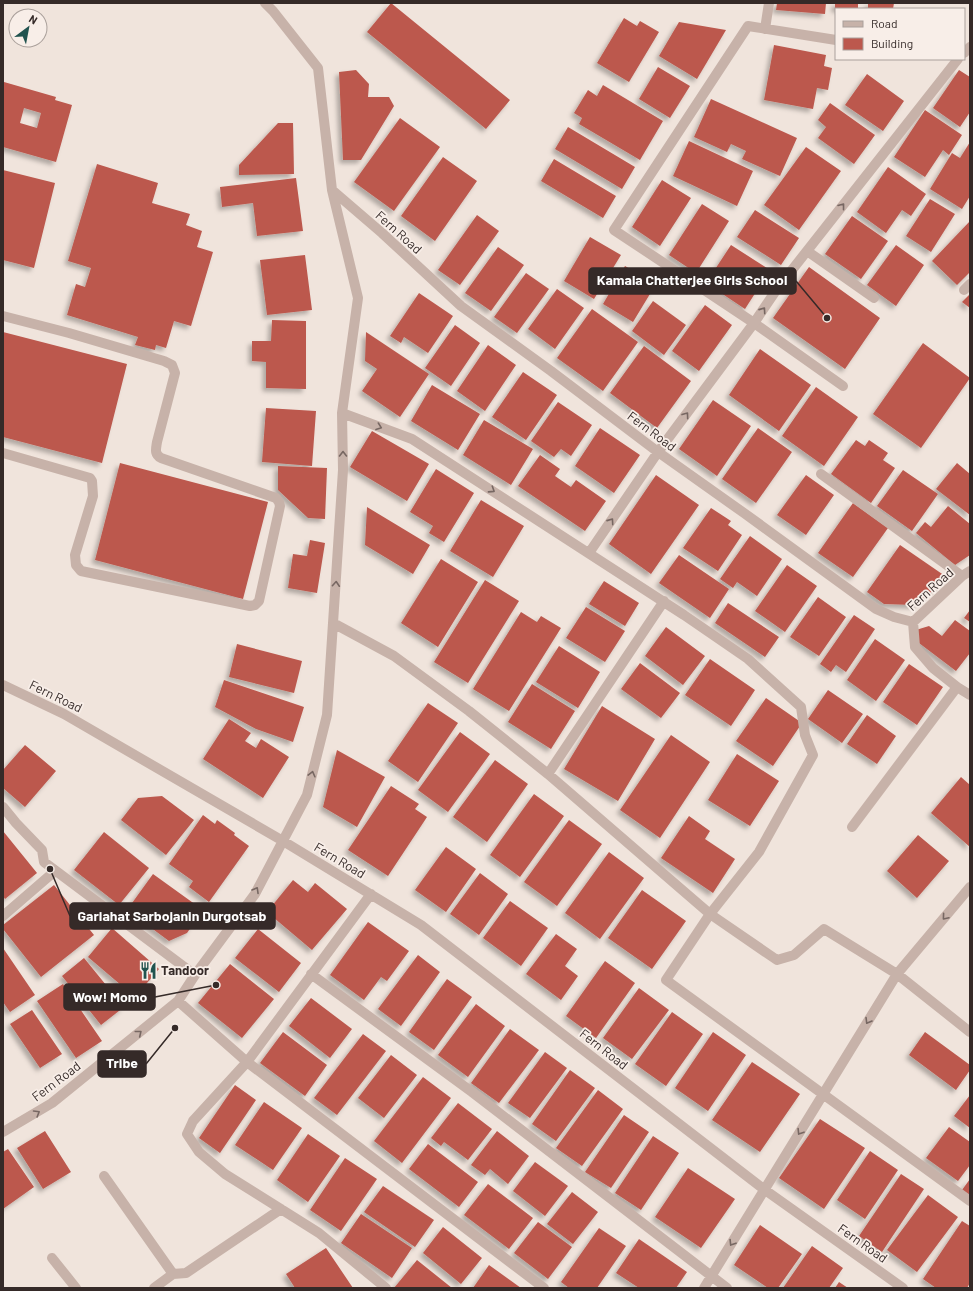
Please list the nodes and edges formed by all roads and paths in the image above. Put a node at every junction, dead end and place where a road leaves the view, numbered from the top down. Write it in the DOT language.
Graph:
graph roads {
  1 [pos="265,3"];
  2 [pos="769,3"];
  3 [pos="765,29"];
  4 [pos="835,40"];
  5 [pos="957,60"];
  6 [pos="332,190"];
  7 [pos="807,250"];
  8 [pos="874,298"];
  9 [pos="3,316"];
  10 [pos="754,323"];
  11 [pos="843,386"];
  12 [pos="342,413"];
  13 [pos="658,452"];
  14 [pos="3,453"];
  15 [pos="821,474"];
  16 [pos="589,553"];
  17 [pos="966,574"];
  18 [pos="664,601"];
  19 [pos="913,622"];
  20 [pos="333,623"];
  21 [pos="3,685"];
  22 [pos="957,687"];
  23 [pos="970,695"];
  24 [pos="548,774"];
  25 [pos="3,807"];
  26 [pos="852,827"];
  27 [pos="283,841"];
  28 [pos="55,871"];
  29 [pos="970,887"];
  30 [pos="371,894"];
  31 [pos="710,914"];
  32 [pos="3,916"];
  33 [pos="311,974"];
  34 [pos="897,974"];
  35 [pos="195,975"];
  36 [pos="178,1001"];
  37 [pos="970,1032"];
  38 [pos="247,1062"];
  39 [pos="823,1094"];
  40 [pos="3,1132"];
  41 [pos="104,1176"];
  42 [pos="765,1190"];
  43 [pos="970,1201"];
  44 [pos="280,1209"];
  45 [pos="52,1258"];
  46 [pos="173,1274"];
  47 [pos="711,1276"];
  48 [pos="76,1288"];
  49 [pos="154,1288"];
  50 [pos="386,1288"];
  51 [pos="544,1288"];
  52 [pos="704,1288"];
  53 [pos="727,1288"];
  54 [pos="903,1288"];
  1 -- 6 [label="street, Fern Road"];
  2 -- 3 [label="street"];
  3 -- 4 [label="street"];
  3 -- 10 [label="street"];
  7 -- 5 [label="street, one-way"];
  6 -- 12 [label="street, Fern Road"];
  6 -- 13 [label="street, Fern Road"];
  7 -- 8 [label="street"];
  10 -- 7 [label="street, one-way"];
  9 -- 14 [label="street"];
  10 -- 11 [label="street"];
  13 -- 10 [label="street, one-way"];
  12 -- 16 [label="street, one-way"];
  20 -- 12 [label="street, Fern Road, one-way"];
  16 -- 13 [label="street, one-way"];
  13 -- 19 [label="street, Fern Road"];
  15 -- 17 [label="street"];
  16 -- 18 [label="street"];
  17 -- 19 [label="street, Fern Road"];
  18 -- 24 [label="street"];
  18 -- 31 [label="street"];
  19 -- 22 [label="street"];
  20 -- 24 [label="street"];
  27 -- 20 [label="street, Fern Road, one-way"];
  21 -- 27 [label="street, Fern Road"];
  22 -- 23 [label="street"];
  22 -- 26 [label="street"];
  24 -- 31 [label="street"];
  25 -- 28 [label="street"];
  27 -- 30 [label="street, Fern Road"];
  35 -- 27 [label="street, Fern Road, one-way"];
  28 -- 32 [label="street"];
  28 -- 35 [label="street"];
  29 -- 34 [label="street, one-way"];
  30 -- 33 [label="street"];
  30 -- 42 [label="street, Fern Road"];
  31 -- 34 [label="street"];
  31 -- 39 [label="street"];
  33 -- 38 [label="street"];
  33 -- 47 [label="street"];
  34 -- 37 [label="street"];
  34 -- 39 [label="street, one-way"];
  35 -- 36 [label="street, Fern Road"];
  36 -- 38 [label="street"];
  40 -- 36 [label="street, Fern Road, one-way"];
  38 -- 44 [label="street"];
  38 -- 51 [label="street"];
  39 -- 42 [label="street, one-way"];
  39 -- 43 [label="street"];
  41 -- 46 [label="street"];
  42 -- 47 [label="street, one-way"];
  42 -- 54 [label="street, Fern Road"];
  44 -- 46 [label="street"];
  44 -- 50 [label="street"];
  45 -- 48 [label="street"];
  46 -- 49 [label="street"];
  47 -- 52 [label="street"];
  47 -- 53 [label="street"];
}
